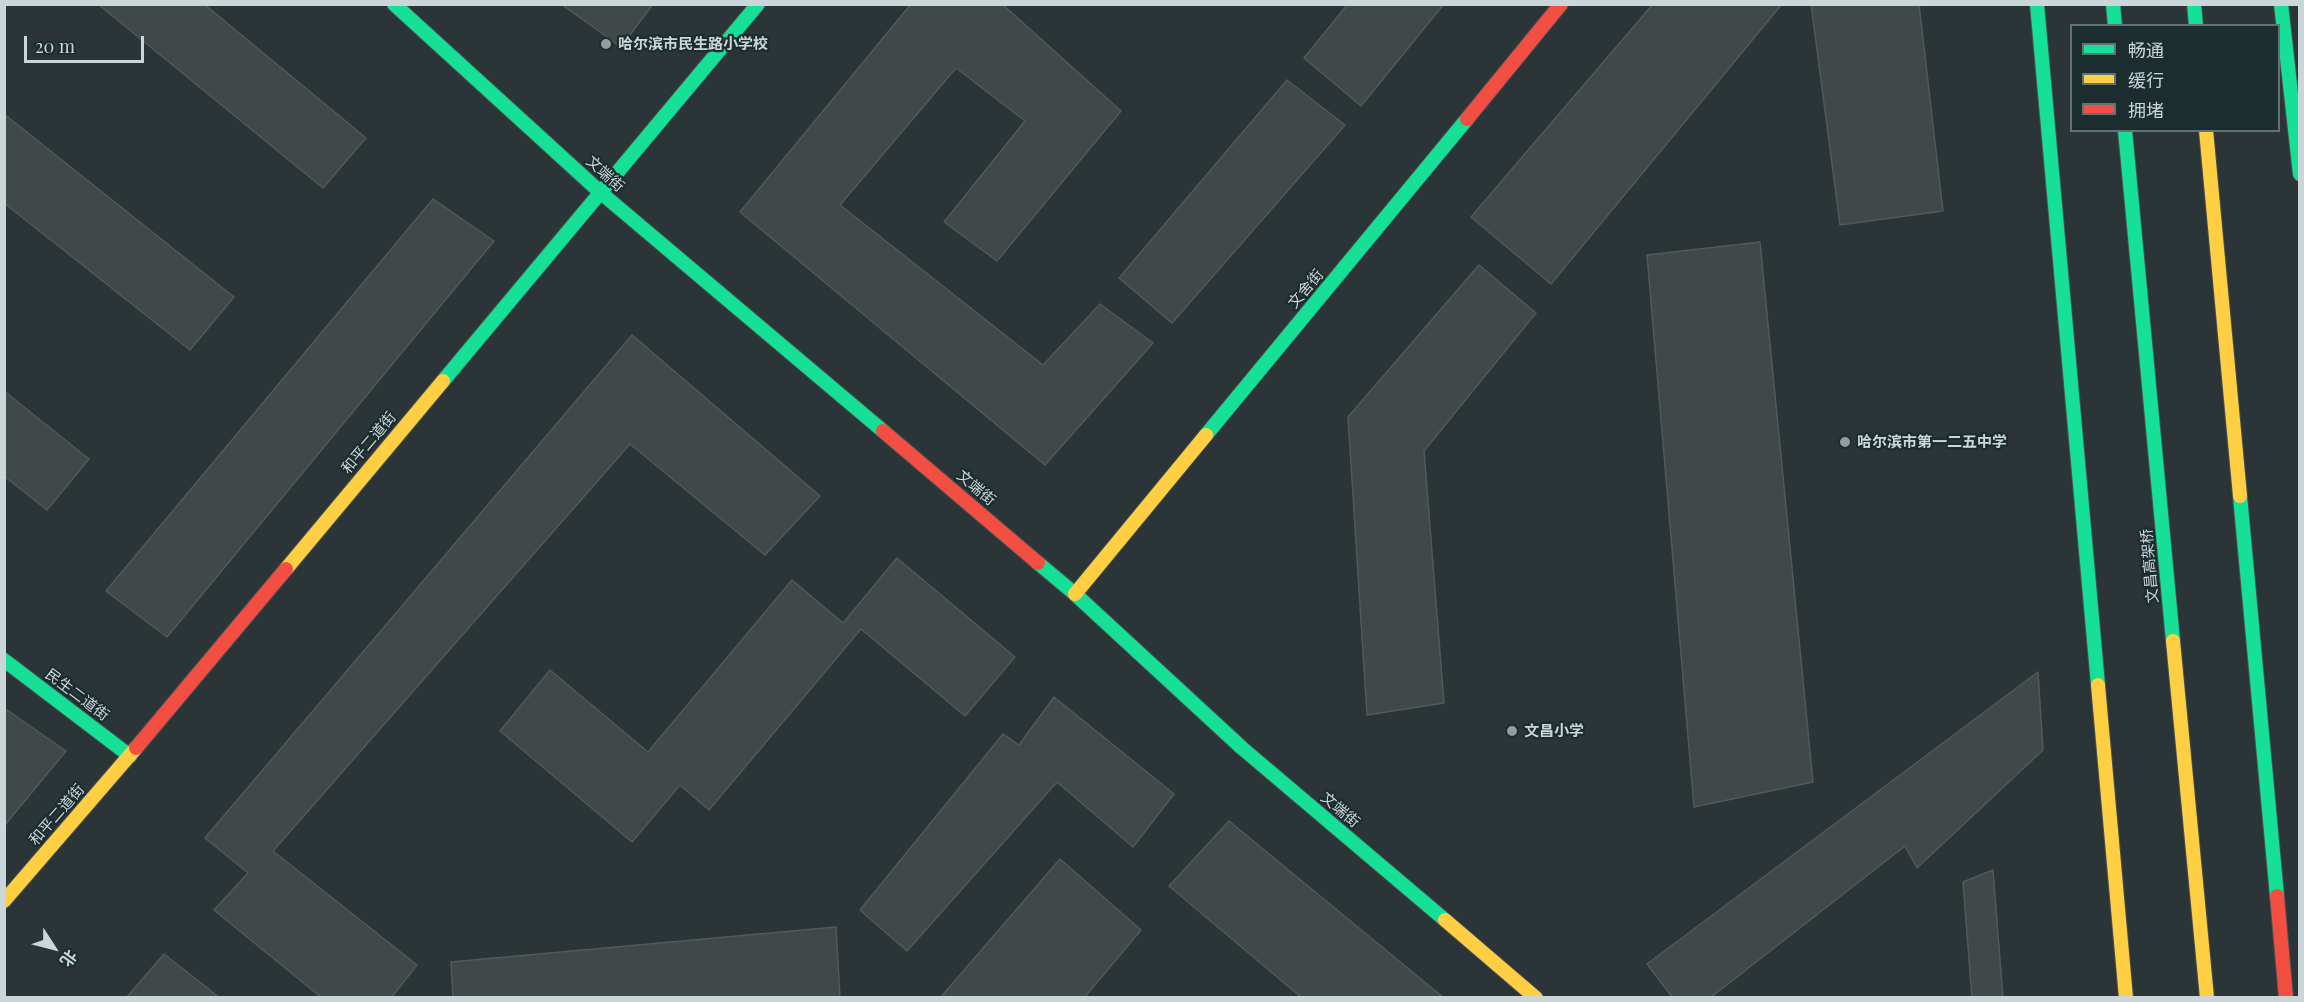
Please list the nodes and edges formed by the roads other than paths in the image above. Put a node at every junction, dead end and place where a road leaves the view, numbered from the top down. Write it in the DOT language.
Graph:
graph roads {
  1 [pos="394,4"];
  2 [pos="758,4"];
  3 [pos="1561,4"];
  4 [pos="2037,4"];
  5 [pos="2113,4"];
  6 [pos="2194,4"];
  7 [pos="2281,4"];
  8 [pos="2115,24"];
  9 [pos="2196,24"];
  10 [pos="2125,132"];
  11 [pos="2206,132"];
  12 [pos="2300,174"];
  13 [pos="600,192"];
  14 [pos="1075,594"];
  15 [pos="4,660"];
  16 [pos="130,756"];
  17 [pos="4,901"];
  18 [pos="1536,998"];
  19 [pos="2126,998"];
  20 [pos="2207,998"];
  21 [pos="2286,998"];
  1 -- 13 [label="main road, 文端街"];
  2 -- 13 [label="main road, 和平二道街"];
  3 -- 14 [label="main road, 文舍街"];
  4 -- 19 [label="main road"];
  5 -- 8 [label="main road"];
  6 -- 9 [label="main road"];
  7 -- 12 [label="main road"];
  10 -- 20 [label="main road, 文昌高架桥"];
  11 -- 21 [label="main road"];
  13 -- 14 [label="main road, 文端街"];
  13 -- 16 [label="main road, 和平二道街"];
  14 -- 18 [label="main road, 文端街"];
  15 -- 16 [label="main road, 民生二道街"];
  16 -- 17 [label="main road, 和平二道街"];
}
